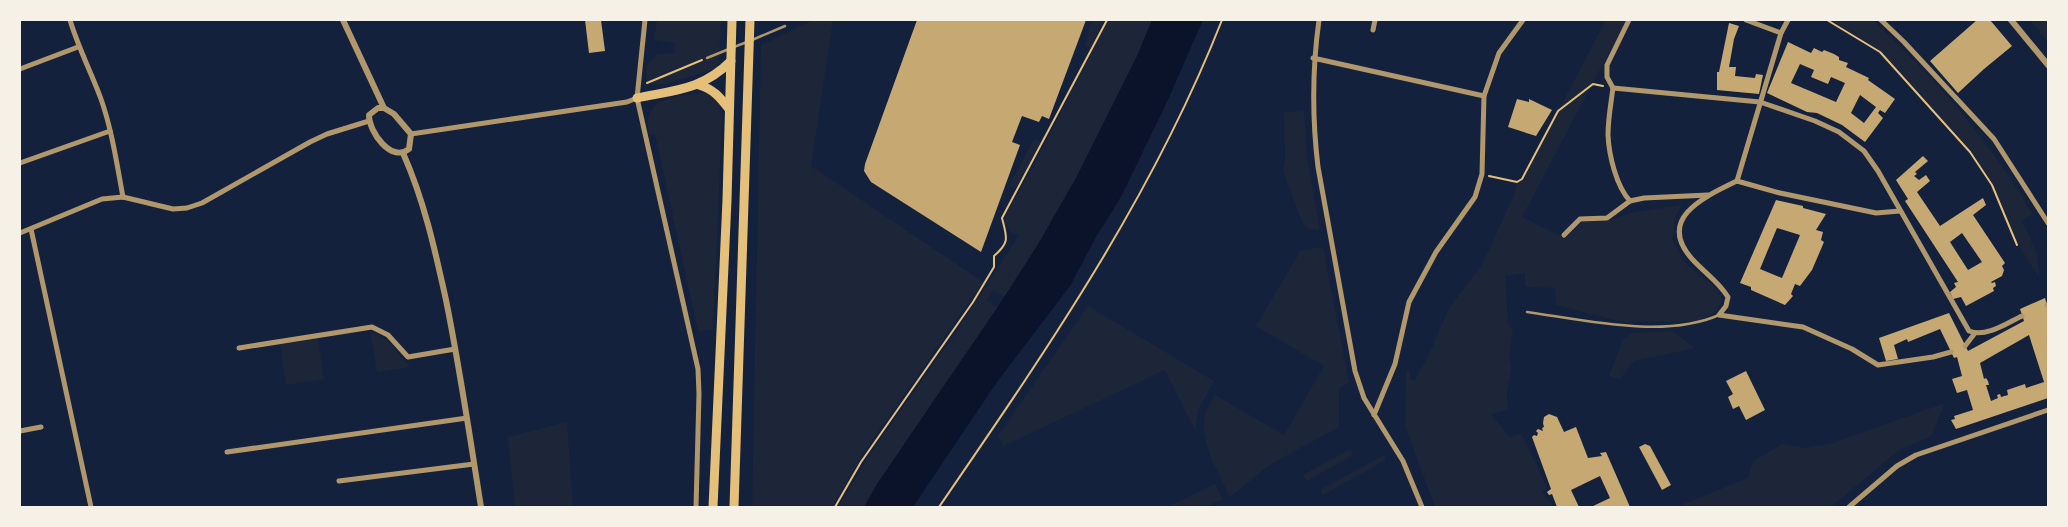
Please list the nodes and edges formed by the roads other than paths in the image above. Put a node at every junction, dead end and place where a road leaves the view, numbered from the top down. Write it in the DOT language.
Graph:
graph roads {
  1 [pos="70,20"];
  2 [pos="343,20"];
  3 [pos="645,20"];
  4 [pos="732,20"];
  5 [pos="750,20"];
  6 [pos="1319,20"];
  7 [pos="1375,20"];
  8 [pos="1523,20"];
  9 [pos="1629,20"];
  10 [pos="1746,20"];
  11 [pos="1788,20"];
  12 [pos="1881,20"];
  13 [pos="2010,20"];
  14 [pos="786,26"];
  15 [pos="1373,30"];
  16 [pos="1781,33"];
  17 [pos="78,47"];
  18 [pos="707,58"];
  19 [pos="1314,58"];
  20 [pos="731,60"];
  21 [pos="2048,65"];
  22 [pos="20,69"];
  23 [pos="699,84"];
  24 [pos="1613,88"];
  25 [pos="1484,96"];
  26 [pos="637,98"];
  27 [pos="1760,102"];
  28 [pos="384,108"];
  29 [pos="730,109"];
  30 [pos="369,121"];
  31 [pos="110,131"];
  32 [pos="411,134"];
  33 [pos="404,153"];
  34 [pos="20,163"];
  35 [pos="1737,181"];
  36 [pos="1708,195"];
  37 [pos="123,197"];
  38 [pos="1630,201"];
  39 [pos="1900,211"];
  40 [pos="2048,223"];
  41 [pos="30,229"];
  42 [pos="20,233"];
  43 [pos="1564,235"];
  44 [pos="1527,312"];
  45 [pos="1719,316"];
  46 [pos="2022,316"];
  47 [pos="1975,333"];
  48 [pos="1965,346"];
  49 [pos="239,348"];
  50 [pos="455,349"];
  51 [pos="1951,352"];
  52 [pos="2048,410"];
  53 [pos="1374,415"];
  54 [pos="468,418"];
  55 [pos="41,427"];
  56 [pos="20,432"];
  57 [pos="227,452"];
  58 [pos="474,464"];
  59 [pos="338,481"];
  60 [pos="91,507"];
  61 [pos="481,507"];
  62 [pos="696,507"];
  63 [pos="713,507"];
  64 [pos="734,507"];
  65 [pos="1422,507"];
  66 [pos="1849,507"];
  1 -- 17 [label="street"];
  2 -- 28 [label="street"];
  3 -- 26 [label="street"];
  4 -- 20 [label="main road"];
  5 -- 64 [label="main road"];
  6 -- 19 [label="street"];
  7 -- 15 [label="street"];
  8 -- 25 [label="street"];
  9 -- 24 [label="street"];
  10 -- 16 [label="street"];
  11 -- 16 [label="street"];
  12 -- 40 [label="street"];
  13 -- 21 [label="street"];
  14 -- 18 [label="lane"];
  16 -- 27 [label="street"];
  17 -- 22 [label="street"];
  17 -- 31 [label="street"];
  19 -- 25 [label="street"];
  19 -- 53 [label="street"];
  20 -- 23 [label="main road"];
  20 -- 29 [label="main road"];
  23 -- 26 [label="main road"];
  23 -- 29 [label="main road"];
  24 -- 27 [label="street"];
  24 -- 38 [label="street"];
  25 -- 53 [label="street"];
  26 -- 32 [label="street"];
  26 -- 62 [label="street"];
  27 -- 35 [label="street"];
  27 -- 39 [label="street"];
  28 -- 30 [label="street"];
  28 -- 32 [label="street"];
  29 -- 63 [label="main road"];
  30 -- 33 [label="street"];
  30 -- 37 [label="street"];
  31 -- 34 [label="street"];
  31 -- 37 [label="street"];
  32 -- 33 [label="street"];
  33 -- 50 [label="street"];
  35 -- 36 [label="street"];
  35 -- 39 [label="street"];
  36 -- 38 [label="street"];
  36 -- 45 [label="street"];
  37 -- 41 [label="street"];
  38 -- 43 [label="street"];
  39 -- 47 [label="street"];
  41 -- 42 [label="street"];
  41 -- 60 [label="street"];
  44 -- 45 [label="lane"];
  45 -- 51 [label="street"];
  46 -- 47 [label="street"];
  47 -- 48 [label="street"];
  49 -- 50 [label="street"];
  50 -- 54 [label="street"];
  52 -- 66 [label="street"];
  53 -- 65 [label="street"];
  54 -- 57 [label="street"];
  54 -- 58 [label="street"];
  55 -- 56 [label="street"];
  58 -- 59 [label="street"];
  58 -- 61 [label="street"];
}
